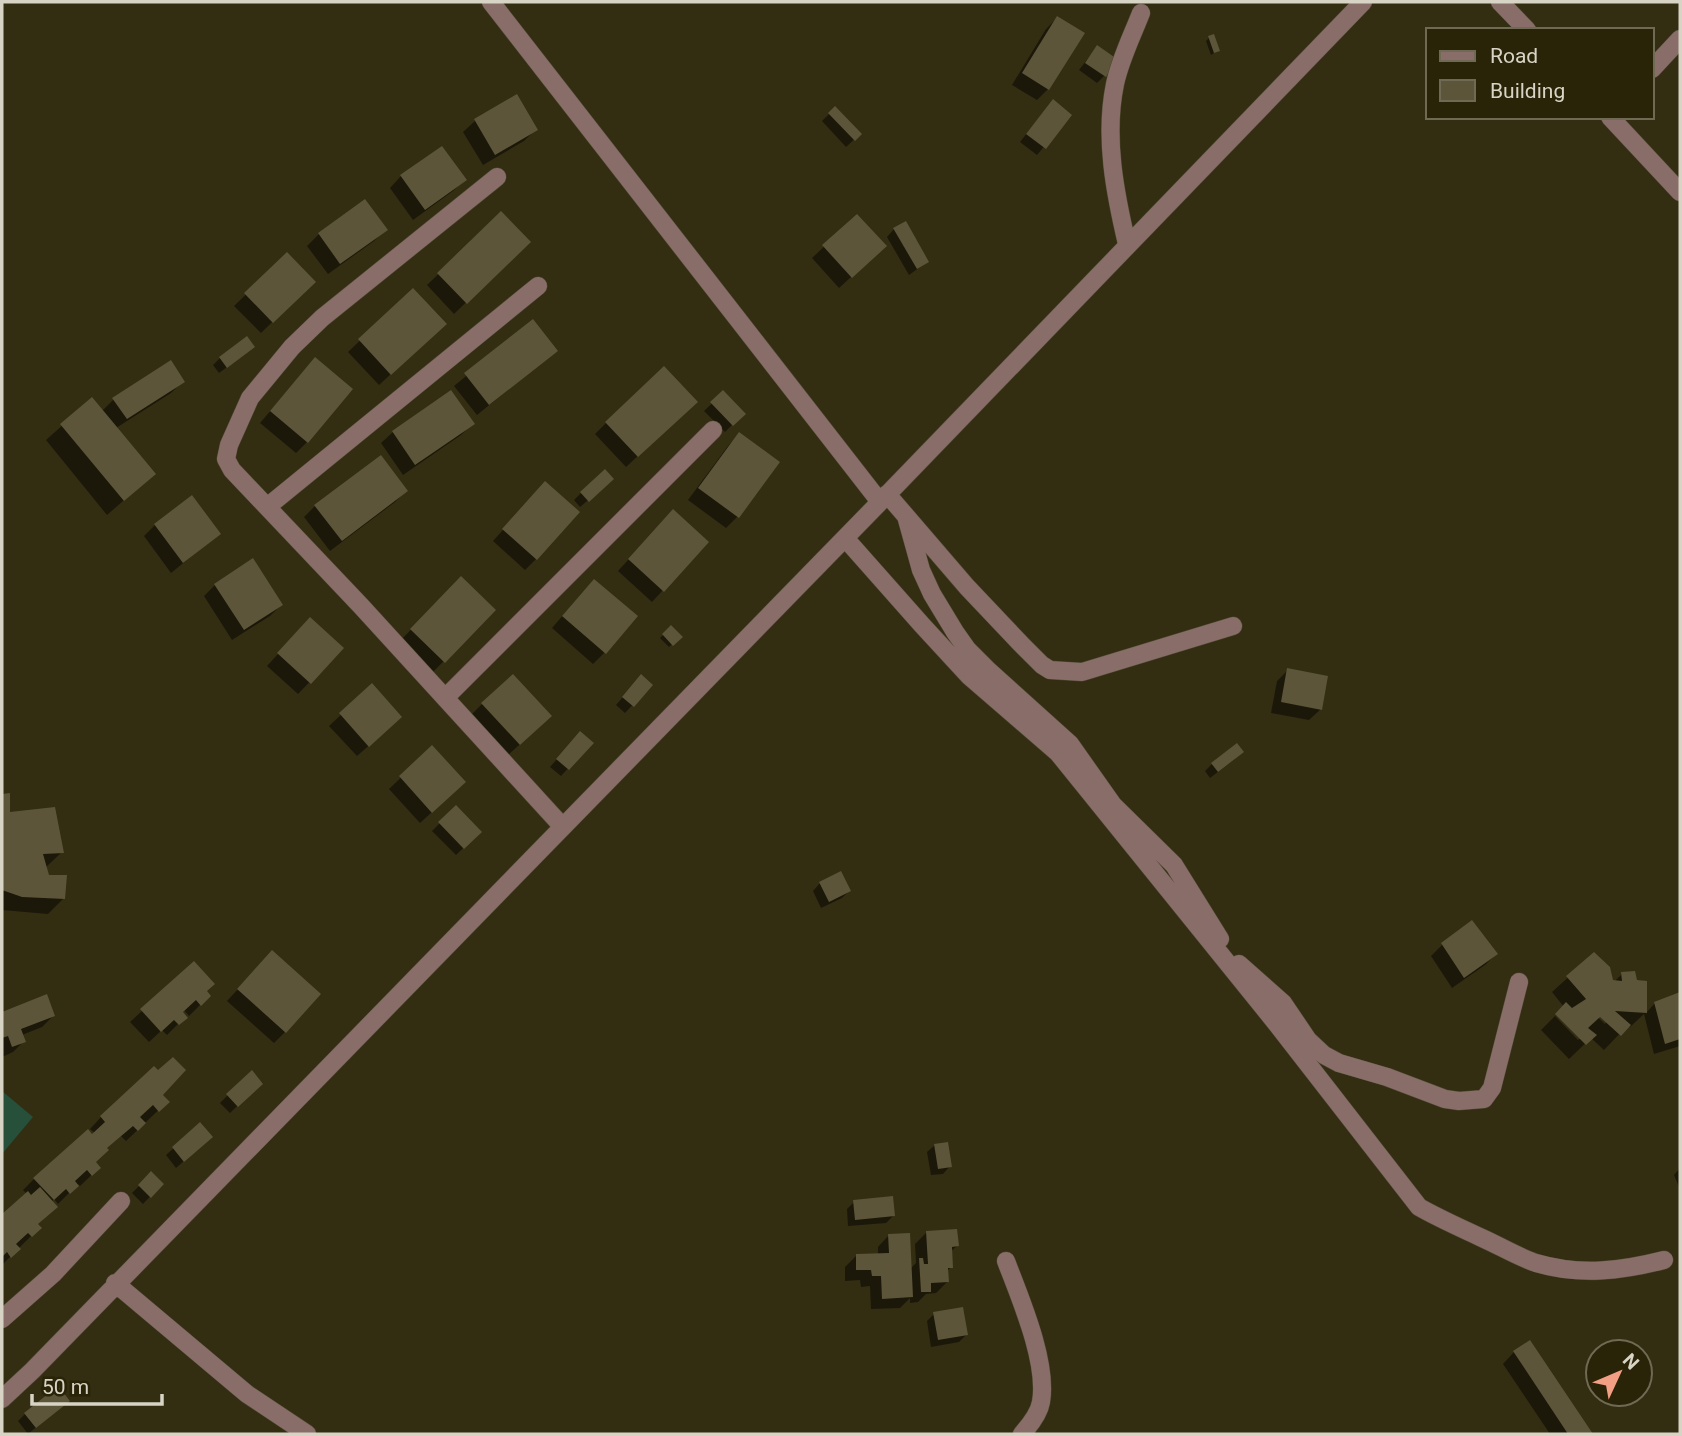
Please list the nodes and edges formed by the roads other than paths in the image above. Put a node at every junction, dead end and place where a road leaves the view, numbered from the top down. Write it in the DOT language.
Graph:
graph roads {
  1 [pos="491,2"];
  2 [pos="1363,2"];
  3 [pos="1500,2"];
  4 [pos="1141,13"];
  5 [pos="1525,28"];
  6 [pos="1680,39"];
  7 [pos="1654,67"];
  8 [pos="1611,119"];
  9 [pos="497,177"];
  10 [pos="1680,192"];
  11 [pos="1128,244"];
  12 [pos="538,286"];
  13 [pos="713,430"];
  14 [pos="884,498"];
  15 [pos="267,507"];
  16 [pos="906,516"];
  17 [pos="845,538"];
  18 [pos="1233,626"];
  19 [pos="445,698"];
  20 [pos="562,826"];
  21 [pos="1519,982"];
  22 [pos="121,1201"];
  23 [pos="1664,1260"];
  24 [pos="1006,1261"];
  25 [pos="115,1283"];
  26 [pos="2,1319"];
  27 [pos="2,1399"];
  28 [pos="307,1434"];
  29 [pos="1022,1434"];
  1 -- 14 [label="street"];
  2 -- 11 [label="street"];
  3 -- 5 [label="street"];
  4 -- 11 [label="street"];
  6 -- 7 [label="street"];
  8 -- 10 [label="street"];
  9 -- 15 [label="street"];
  11 -- 14 [label="street"];
  12 -- 15 [label="street"];
  13 -- 19 [label="street"];
  14 -- 16 [label="street"];
  14 -- 17 [label="street"];
  15 -- 19 [label="street"];
  16 -- 18 [label="street"];
  16 -- 21 [label="street"];
  17 -- 20 [label="street"];
  17 -- 23 [label="street"];
  19 -- 20 [label="street"];
  20 -- 25 [label="street"];
  22 -- 26 [label="street"];
  24 -- 29 [label="street"];
  25 -- 27 [label="street"];
  25 -- 28 [label="street"];
}
